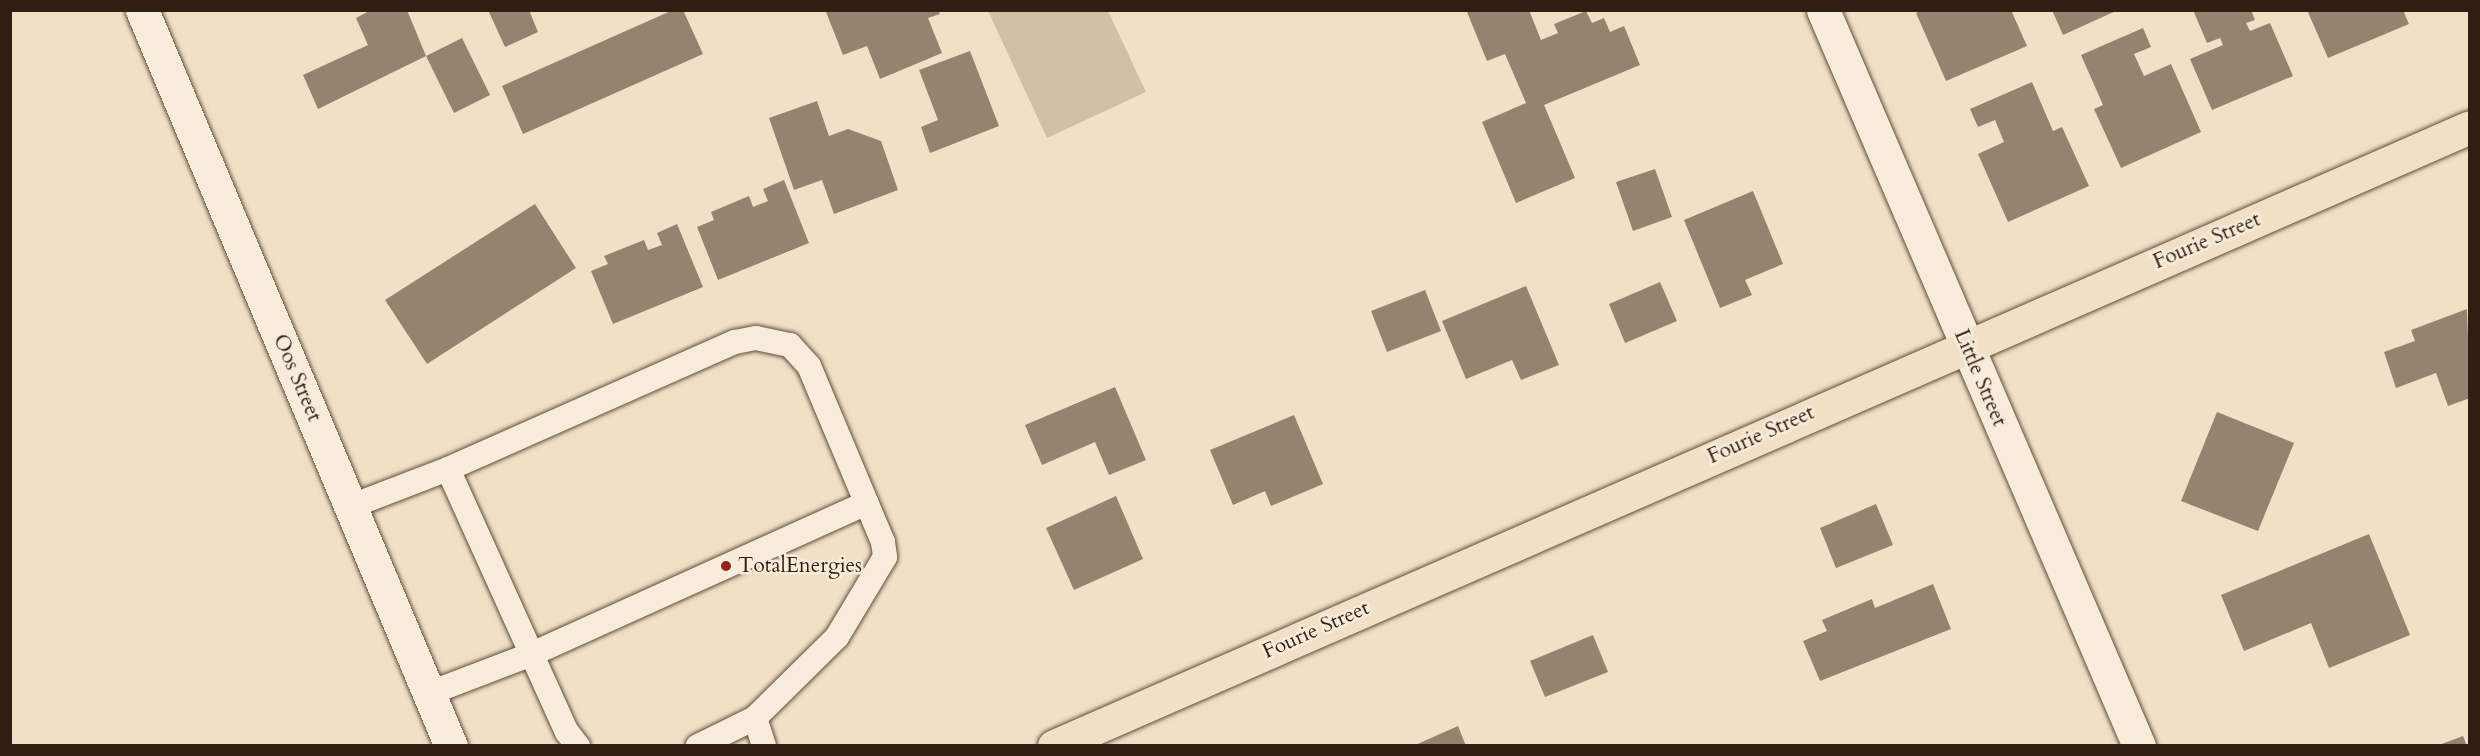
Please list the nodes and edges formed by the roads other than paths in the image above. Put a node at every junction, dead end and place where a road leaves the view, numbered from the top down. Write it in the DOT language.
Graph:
graph roads {
  1 [pos="142,10"];
  2 [pos="1823,10"];
  3 [pos="2469,127"];
  4 [pos="1965,345"];
  5 [pos="448,469"];
  6 [pos="866,503"];
  7 [pos="351,506"];
  8 [pos="532,654"];
  9 [pos="430,693"];
  10 [pos="756,718"];
  11 [pos="451,746"];
  12 [pos="578,746"];
  13 [pos="698,746"];
  14 [pos="764,746"];
  15 [pos="1054,746"];
  16 [pos="2139,746"];
  1 -- 7 [label="street, Oos Street"];
  2 -- 4 [label="street, Little Street"];
  3 -- 4 [label="highway, Fourie Street"];
  4 -- 15 [label="highway, Fourie Street"];
  4 -- 16 [label="street, Little Street"];
  5 -- 6 [label="lane"];
  5 -- 7 [label="lane"];
  5 -- 8 [label="lane"];
  6 -- 8 [label="lane"];
  6 -- 10 [label="lane"];
  7 -- 9 [label="street, Oos Street"];
  8 -- 9 [label="lane"];
  8 -- 12 [label="lane"];
  9 -- 11 [label="street, Oos Street"];
  10 -- 13 [label="lane"];
  10 -- 14 [label="lane"];
}
